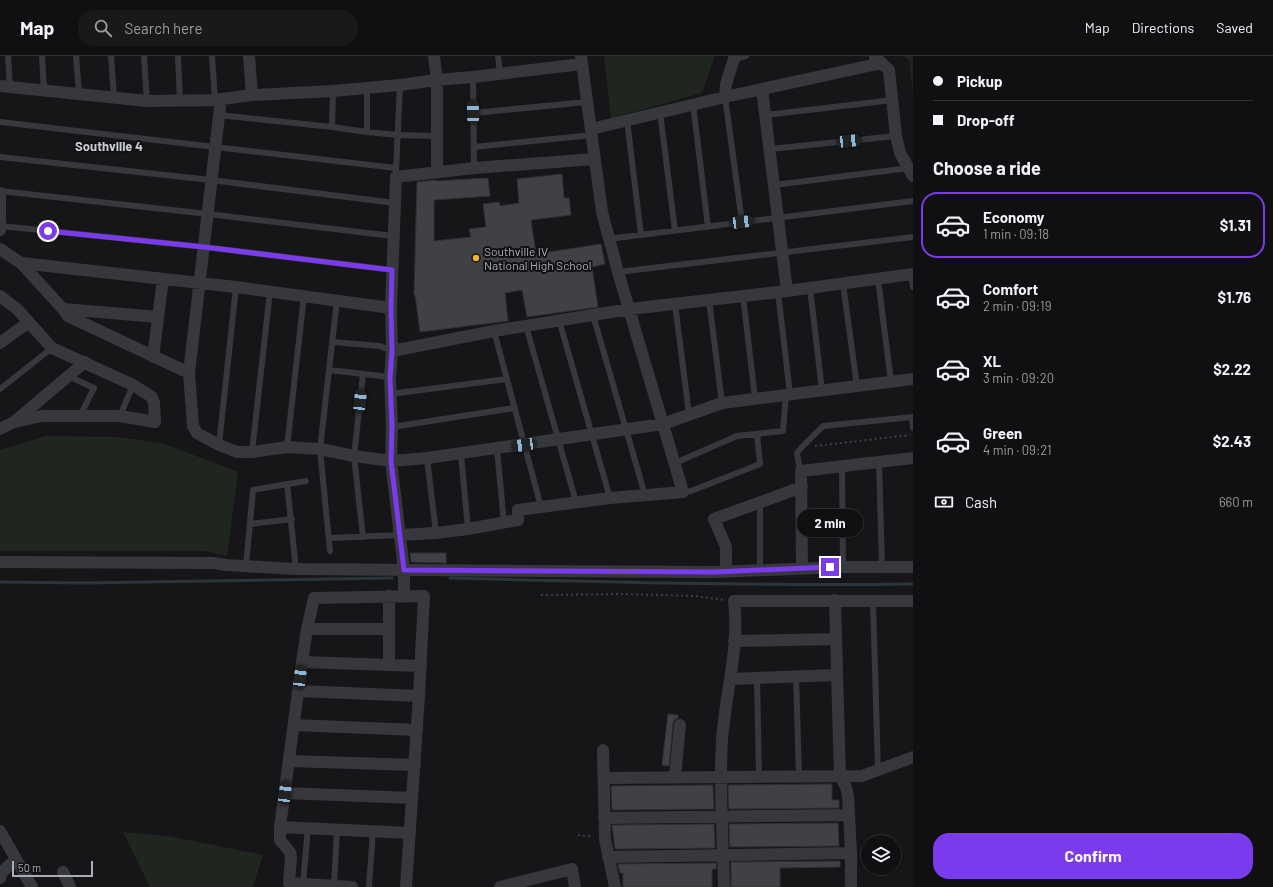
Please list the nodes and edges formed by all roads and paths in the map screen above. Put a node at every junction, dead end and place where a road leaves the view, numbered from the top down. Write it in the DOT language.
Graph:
graph roads {
  1 [pos="8,56"];
  2 [pos="42,56"];
  3 [pos="76,56"];
  4 [pos="111,56"];
  5 [pos="144,56"];
  6 [pos="178,56"];
  7 [pos="212,56"];
  8 [pos="249,56"];
  9 [pos="434,56"];
  10 [pos="498,56"];
  11 [pos="739,57"];
  12 [pos="877,59"];
  13 [pos="581,60"];
  14 [pos="500,74"];
  15 [pos="473,78"];
  16 [pos="437,80"];
  17 [pos="400,85"];
  18 [pos="5,86"];
  19 [pos="367,87"];
  20 [pos="762,89"];
  21 [pos="44,90"];
  22 [pos="333,91"];
  23 [pos="79,93"];
  24 [pos="252,95"];
  25 [pos="725,96"];
  26 [pos="114,97"];
  27 [pos="218,99"];
  28 [pos="893,100"];
  29 [pos="147,101"];
  30 [pos="180,101"];
  31 [pos="587,102"];
  32 [pos="694,104"];
  33 [pos="473,112"];
  34 [pos="660,112"];
  35 [pos="219,115"];
  36 [pos="766,115"];
  37 [pos="627,120"];
  38 [pos="0,122"];
  39 [pos="332,126"];
  40 [pos="367,132"];
  41 [pos="592,132"];
  42 [pos="398,135"];
  43 [pos="437,136"];
  44 [pos="896,136"];
  45 [pos="474,147"];
  46 [pos="215,148"];
  47 [pos="770,149"];
  48 [pos="0,157"];
  49 [pos="595,158"];
  50 [pos="474,168"];
  51 [pos="396,172"];
  52 [pos="437,172"];
  53 [pos="911,172"];
  54 [pos="212,180"];
  55 [pos="774,185"];
  56 [pos="0,192"];
  57 [pos="913,201"];
  58 [pos="395,203"];
  59 [pos="208,214"];
  60 [pos="778,218"];
  61 [pos="742,222"];
  62 [pos="708,227"];
  63 [pos="0,228"];
  64 [pos="675,231"];
  65 [pos="641,235"];
  66 [pos="393,236"];
  67 [pos="913,237"];
  68 [pos="608,239"];
  69 [pos="204,247"];
  70 [pos="0,249"];
  71 [pos="783,252"];
  72 [pos="20,263"];
  73 [pos="392,270"];
  74 [pos="618,272"];
  75 [pos="912,274"];
  76 [pos="163,279"];
  77 [pos="878,279"];
  78 [pos="200,283"];
  79 [pos="843,284"];
  80 [pos="236,287"];
  81 [pos="913,287"];
  82 [pos="810,288"];
  83 [pos="270,291"];
  84 [pos="783,292"];
  85 [pos="304,296"];
  86 [pos="743,296"];
  87 [pos="0,297"];
  88 [pos="337,300"];
  89 [pos="709,300"];
  90 [pos="675,304"];
  91 [pos="391,308"];
  92 [pos="63,309"];
  93 [pos="630,309"];
  94 [pos="593,315"];
  95 [pos="158,317"];
  96 [pos="559,320"];
  97 [pos="29,322"];
  98 [pos="526,326"];
  99 [pos="494,331"];
  100 [pos="333,342"];
  101 [pos="0,343"];
  102 [pos="52,348"];
  103 [pos="392,351"];
  104 [pos="153,357"];
  105 [pos="85,362"];
  106 [pos="329,370"];
  107 [pos="189,373"];
  108 [pos="363,374"];
  109 [pos="68,375"];
  110 [pos="390,377"];
  111 [pos="506,379"];
  112 [pos="913,379"];
  113 [pos="891,382"];
  114 [pos="133,385"];
  115 [pos="857,386"];
  116 [pos="0,389"];
  117 [pos="822,390"];
  118 [pos="390,394"];
  119 [pos="788,394"];
  120 [pos="755,398"];
  121 [pos="722,403"];
  122 [pos="514,408"];
  123 [pos="689,414"];
  124 [pos="80,416"];
  125 [pos="120,416"];
  126 [pos="14,422"];
  127 [pos="663,424"];
  128 [pos="392,427"];
  129 [pos="913,428"];
  130 [pos="0,429"];
  131 [pos="627,430"];
  132 [pos="757,434"];
  133 [pos="592,435"];
  134 [pos="913,435"];
  135 [pos="559,440"];
  136 [pos="219,445"];
  137 [pos="524,445"];
  138 [pos="287,447"];
  139 [pos="801,448"];
  140 [pos="320,449"];
  141 [pos="496,449"];
  142 [pos="252,452"];
  143 [pos="461,454"];
  144 [pos="354,456"];
  145 [pos="427,458"];
  146 [pos="913,458"];
  147 [pos="391,461"];
  148 [pos="675,462"];
  149 [pos="879,462"];
  150 [pos="842,466"];
  151 [pos="801,471"];
  152 [pos="306,481"];
  153 [pos="287,484"];
  154 [pos="802,487"];
  155 [pos="683,492"];
  156 [pos="645,494"];
  157 [pos="610,498"];
  158 [pos="576,502"];
  159 [pos="760,502"];
  160 [pos="541,507"];
  161 [pos="292,519"];
  162 [pos="504,522"];
  163 [pos="250,524"];
  164 [pos="468,530"];
  165 [pos="436,533"];
  166 [pos="399,535"];
  167 [pos="363,537"];
  168 [pos="329,538"];
  169 [pos="330,551"];
  170 [pos="0,562"];
  171 [pos="246,566"];
  172 [pos="882,566"];
  173 [pos="843,567"];
  174 [pos="913,567"];
  175 [pos="802,568"];
  176 [pos="296,569"];
  177 [pos="404,570"];
  178 [pos="760,570"];
  179 [pos="726,571"];
  180 [pos="541,595"];
  181 [pos="389,596"];
  182 [pos="404,596"];
  183 [pos="835,600"];
  184 [pos="734,601"];
  185 [pos="873,601"];
  186 [pos="913,601"];
  187 [pos="307,629"];
  188 [pos="389,629"];
  189 [pos="836,639"];
  190 [pos="734,641"];
  191 [pos="302,662"];
  192 [pos="389,666"];
  193 [pos="421,666"];
  194 [pos="837,675"];
  195 [pos="796,676"];
  196 [pos="757,678"];
  197 [pos="730,679"];
  198 [pos="298,691"];
  199 [pos="420,696"];
  200 [pos="294,725"];
  201 [pos="680,725"];
  202 [pos="417,730"];
  203 [pos="603,750"];
  204 [pos="913,757"];
  205 [pos="289,761"];
  206 [pos="414,764"];
  207 [pos="878,770"];
  208 [pos="721,776"];
  209 [pos="759,776"];
  210 [pos="799,776"];
  211 [pos="840,776"];
  212 [pos="675,777"];
  213 [pos="604,778"];
  214 [pos="285,793"];
  215 [pos="412,798"];
  216 [pos="849,815"];
  217 [pos="722,816"];
  218 [pos="604,818"];
  219 [pos="280,827"];
  220 [pos="308,828"];
  221 [pos="338,830"];
  222 [pos="0,831"];
  223 [pos="373,831"];
  224 [pos="410,833"];
  225 [pos="578,835"];
  226 [pos="604,839"];
  227 [pos="851,853"];
  228 [pos="723,855"];
  229 [pos="608,857"];
  230 [pos="16,859"];
  231 [pos="64,872"];
  232 [pos="0,878"];
  233 [pos="304,884"];
  234 [pos="334,886"];
  235 [pos="32,887"];
  236 [pos="70,887"];
  237 [pos="352,887"];
  238 [pos="370,887"];
  239 [pos="406,887"];
  240 [pos="500,887"];
  241 [pos="575,887"];
  242 [pos="615,887"];
  243 [pos="724,887"];
  244 [pos="851,887"];
  1 -- 18 [label="lane"];
  2 -- 21 [label="lane"];
  3 -- 23 [label="lane"];
  4 -- 26 [label="lane"];
  5 -- 29 [label="lane"];
  6 -- 30 [label="lane"];
  7 -- 27 [label="lane"];
  8 -- 24 [label="street"];
  9 -- 16 [label="street"];
  10 -- 14 [label="lane"];
  11 -- 25 [label="street"];
  12 -- 20 [label="street"];
  12 -- 28 [label="street"];
  13 -- 14 [label="street"];
  13 -- 31 [label="street"];
  14 -- 15 [label="street"];
  15 -- 16 [label="street"];
  15 -- 33 [label="lane"];
  16 -- 17 [label="street"];
  16 -- 43 [label="street"];
  17 -- 19 [label="street"];
  17 -- 42 [label="lane"];
  18 -- 21 [label="street"];
  19 -- 22 [label="street"];
  19 -- 40 [label="lane"];
  20 -- 25 [label="street"];
  20 -- 36 [label="street"];
  21 -- 23 [label="street"];
  22 -- 24 [label="street"];
  22 -- 39 [label="lane"];
  23 -- 26 [label="street"];
  24 -- 27 [label="street"];
  25 -- 32 [label="street"];
  25 -- 61 [label="lane"];
  26 -- 29 [label="street"];
  27 -- 30 [label="street"];
  27 -- 35 [label="street"];
  28 -- 36 [label="lane"];
  28 -- 44 [label="street"];
  29 -- 30 [label="street"];
  31 -- 33 [label="lane"];
  31 -- 41 [label="street"];
  32 -- 34 [label="street"];
  32 -- 62 [label="lane"];
  33 -- 45 [label="lane"];
  34 -- 37 [label="street"];
  34 -- 64 [label="lane"];
  35 -- 39 [label="lane"];
  35 -- 46 [label="street"];
  36 -- 47 [label="street"];
  37 -- 41 [label="street"];
  37 -- 65 [label="lane"];
  38 -- 46 [label="lane"];
  39 -- 40 [label="lane"];
  40 -- 42 [label="lane"];
  41 -- 45 [label="lane"];
  41 -- 49 [label="street"];
  42 -- 43 [label="lane"];
  42 -- 51 [label="lane"];
  43 -- 52 [label="street"];
  44 -- 47 [label="lane"];
  44 -- 53 [label="street"];
  45 -- 50 [label="lane"];
  46 -- 51 [label="lane"];
  46 -- 54 [label="street"];
  47 -- 55 [label="street"];
  48 -- 54 [label="lane"];
  49 -- 50 [label="street"];
  49 -- 68 [label="street"];
  50 -- 52 [label="street"];
  51 -- 52 [label="street"];
  51 -- 58 [label="street"];
  53 -- 55 [label="lane"];
  54 -- 58 [label="lane"];
  54 -- 59 [label="street"];
  55 -- 60 [label="street"];
  56 -- 59 [label="lane"];
  56 -- 63 [label="street"];
  57 -- 60 [label="lane"];
  58 -- 66 [label="street"];
  59 -- 66 [label="lane"];
  59 -- 69 [label="street"];
  60 -- 61 [label="lane"];
  60 -- 71 [label="street"];
  61 -- 62 [label="lane"];
  62 -- 64 [label="lane"];
  63 -- 69 [label="lane"];
  64 -- 65 [label="lane"];
  65 -- 68 [label="lane"];
  66 -- 73 [label="street"];
  67 -- 71 [label="lane"];
  68 -- 74 [label="street"];
  69 -- 73 [label="lane"];
  69 -- 78 [label="street"];
  70 -- 72 [label="street"];
  71 -- 74 [label="lane"];
  71 -- 84 [label="street"];
  72 -- 76 [label="street"];
  72 -- 92 [label="street"];
  73 -- 91 [label="street"];
  74 -- 93 [label="street"];
  75 -- 77 [label="street"];
  75 -- 81 [label="lane"];
  76 -- 78 [label="street"];
  76 -- 95 [label="street"];
  77 -- 79 [label="street"];
  77 -- 113 [label="lane"];
  78 -- 80 [label="street"];
  78 -- 107 [label="street"];
  79 -- 82 [label="street"];
  79 -- 115 [label="lane"];
  80 -- 83 [label="street"];
  80 -- 136 [label="lane"];
  82 -- 84 [label="street"];
  82 -- 117 [label="lane"];
  83 -- 85 [label="street"];
  83 -- 142 [label="lane"];
  84 -- 86 [label="street"];
  84 -- 119 [label="lane"];
  85 -- 88 [label="street"];
  85 -- 138 [label="lane"];
  86 -- 89 [label="street"];
  86 -- 120 [label="lane"];
  87 -- 97 [label="street"];
  88 -- 91 [label="street"];
  88 -- 100 [label="lane"];
  89 -- 90 [label="street"];
  89 -- 121 [label="lane"];
  90 -- 93 [label="street"];
  90 -- 123 [label="lane"];
  91 -- 103 [label="street"];
  92 -- 95 [label="street"];
  92 -- 104 [label="street"];
  93 -- 94 [label="street"];
  93 -- 127 [label="street"];
  94 -- 96 [label="street"];
  94 -- 131 [label="lane"];
  95 -- 104 [label="street"];
  96 -- 98 [label="street"];
  96 -- 133 [label="lane"];
  97 -- 101 [label="street"];
  97 -- 102 [label="street"];
  98 -- 99 [label="street"];
  98 -- 135 [label="lane"];
  99 -- 103 [label="street"];
  99 -- 111 [label="lane"];
  100 -- 103 [label="lane"];
  100 -- 106 [label="lane"];
  102 -- 105 [label="street"];
  102 -- 116 [label="lane"];
  103 -- 110 [label="street"];
  104 -- 107 [label="street"];
  105 -- 109 [label="street"];
  105 -- 114 [label="street"];
  106 -- 108 [label="lane"];
  106 -- 140 [label="lane"];
  107 -- 136 [label="street"];
  108 -- 110 [label="lane"];
  108 -- 144 [label="lane"];
  109 -- 124 [label="lane"];
  109 -- 126 [label="street"];
  110 -- 118 [label="street"];
  111 -- 118 [label="lane"];
  111 -- 122 [label="lane"];
  112 -- 113 [label="street"];
  113 -- 115 [label="street"];
  114 -- 125 [label="lane"];
  114 -- 125 [label="street"];
  115 -- 117 [label="street"];
  117 -- 119 [label="street"];
  118 -- 128 [label="street"];
  119 -- 120 [label="street"];
  119 -- 132 [label="lane"];
  120 -- 121 [label="street"];
  121 -- 123 [label="street"];
  122 -- 128 [label="lane"];
  122 -- 137 [label="lane"];
  123 -- 127 [label="street"];
  124 -- 125 [label="street"];
  124 -- 126 [label="street"];
  126 -- 130 [label="street"];
  127 -- 131 [label="street"];
  127 -- 148 [label="street"];
  128 -- 147 [label="street"];
  129 -- 139 [label="lane"];
  131 -- 133 [label="street"];
  131 -- 156 [label="lane"];
  132 -- 148 [label="lane"];
  132 -- 155 [label="lane"];
  133 -- 135 [label="street"];
  133 -- 157 [label="lane"];
  134 -- 139 [label="path"];
  135 -- 137 [label="street"];
  135 -- 158 [label="lane"];
  136 -- 142 [label="street"];
  137 -- 141 [label="street"];
  137 -- 160 [label="lane"];
  138 -- 140 [label="street"];
  138 -- 142 [label="street"];
  139 -- 151 [label="lane"];
  140 -- 144 [label="street"];
  140 -- 168 [label="lane"];
  141 -- 143 [label="street"];
  141 -- 162 [label="lane"];
  143 -- 145 [label="street"];
  143 -- 164 [label="lane"];
  144 -- 147 [label="street"];
  144 -- 167 [label="lane"];
  145 -- 147 [label="street"];
  145 -- 165 [label="lane"];
  146 -- 149 [label="street"];
  147 -- 166 [label="street"];
  148 -- 155 [label="street"];
  149 -- 150 [label="street"];
  149 -- 172 [label="lane"];
  150 -- 151 [label="street"];
  150 -- 173 [label="lane"];
  151 -- 154 [label="street"];
  152 -- 153 [label="lane"];
  153 -- 161 [label="lane"];
  153 -- 163 [label="lane"];
  154 -- 159 [label="street"];
  154 -- 175 [label="street"];
  155 -- 156 [label="street"];
  156 -- 157 [label="street"];
  157 -- 158 [label="street"];
  158 -- 160 [label="street"];
  159 -- 178 [label="lane"];
  159 -- 179 [label="street"];
  160 -- 162 [label="street"];
  161 -- 163 [label="lane"];
  161 -- 176 [label="lane"];
  162 -- 164 [label="street"];
  163 -- 171 [label="lane"];
  164 -- 165 [label="street"];
  165 -- 166 [label="street"];
  166 -- 167 [label="lane"];
  166 -- 177 [label="street"];
  167 -- 168 [label="lane"];
  168 -- 169 [label="lane"];
  170 -- 171 [label="street"];
  171 -- 176 [label="street"];
  172 -- 173 [label="street"];
  172 -- 174 [label="street"];
  173 -- 175 [label="street"];
  175 -- 178 [label="street"];
  176 -- 177 [label="street"];
  177 -- 179 [label="street"];
  177 -- 182 [label="street"];
  178 -- 179 [label="street"];
  180 -- 184 [label="path"];
  181 -- 182 [label="street"];
  181 -- 187 [label="street"];
  181 -- 188 [label="street"];
  182 -- 193 [label="street"];
  183 -- 184 [label="street"];
  183 -- 185 [label="street"];
  183 -- 189 [label="street"];
  184 -- 190 [label="street"];
  185 -- 186 [label="street"];
  185 -- 207 [label="lane"];
  187 -- 188 [label="street"];
  187 -- 191 [label="street"];
  188 -- 192 [label="street"];
  189 -- 190 [label="street"];
  189 -- 194 [label="street"];
  190 -- 197 [label="street"];
  191 -- 192 [label="street"];
  191 -- 198 [label="street"];
  192 -- 193 [label="street"];
  193 -- 199 [label="street"];
  194 -- 195 [label="street"];
  194 -- 211 [label="street"];
  195 -- 196 [label="street"];
  195 -- 210 [label="lane"];
  196 -- 197 [label="street"];
  196 -- 209 [label="lane"];
  197 -- 208 [label="street"];
  198 -- 199 [label="street"];
  198 -- 200 [label="street"];
  199 -- 202 [label="street"];
  200 -- 202 [label="street"];
  200 -- 205 [label="street"];
  201 -- 212 [label="street"];
  202 -- 206 [label="street"];
  203 -- 213 [label="street"];
  204 -- 207 [label="street"];
  205 -- 206 [label="street"];
  205 -- 214 [label="street"];
  206 -- 215 [label="street"];
  207 -- 211 [label="street"];
  208 -- 209 [label="street"];
  208 -- 212 [label="street"];
  208 -- 217 [label="street"];
  209 -- 210 [label="street"];
  210 -- 211 [label="street"];
  211 -- 216 [label="street"];
  212 -- 213 [label="street"];
  213 -- 218 [label="street"];
  214 -- 215 [label="street"];
  214 -- 219 [label="street"];
  215 -- 224 [label="street"];
  216 -- 217 [label="street"];
  216 -- 227 [label="street"];
  217 -- 218 [label="street"];
  217 -- 228 [label="street"];
  218 -- 226 [label="street"];
  219 -- 220 [label="street"];
  219 -- 233 [label="street"];
  220 -- 221 [label="street"];
  220 -- 233 [label="lane"];
  221 -- 223 [label="street"];
  221 -- 234 [label="lane"];
  222 -- 230 [label="street"];
  223 -- 224 [label="street"];
  223 -- 238 [label="lane"];
  224 -- 239 [label="street"];
  225 -- 226 [label="path"];
  226 -- 229 [label="street"];
  227 -- 228 [label="street"];
  227 -- 244 [label="street"];
  228 -- 229 [label="street"];
  228 -- 243 [label="street"];
  229 -- 242 [label="street"];
  230 -- 232 [label="street"];
  230 -- 235 [label="street"];
  231 -- 236 [label="street"];
  233 -- 234 [label="street"];
  234 -- 237 [label="street"];
  240 -- 241 [label="street"];
}
